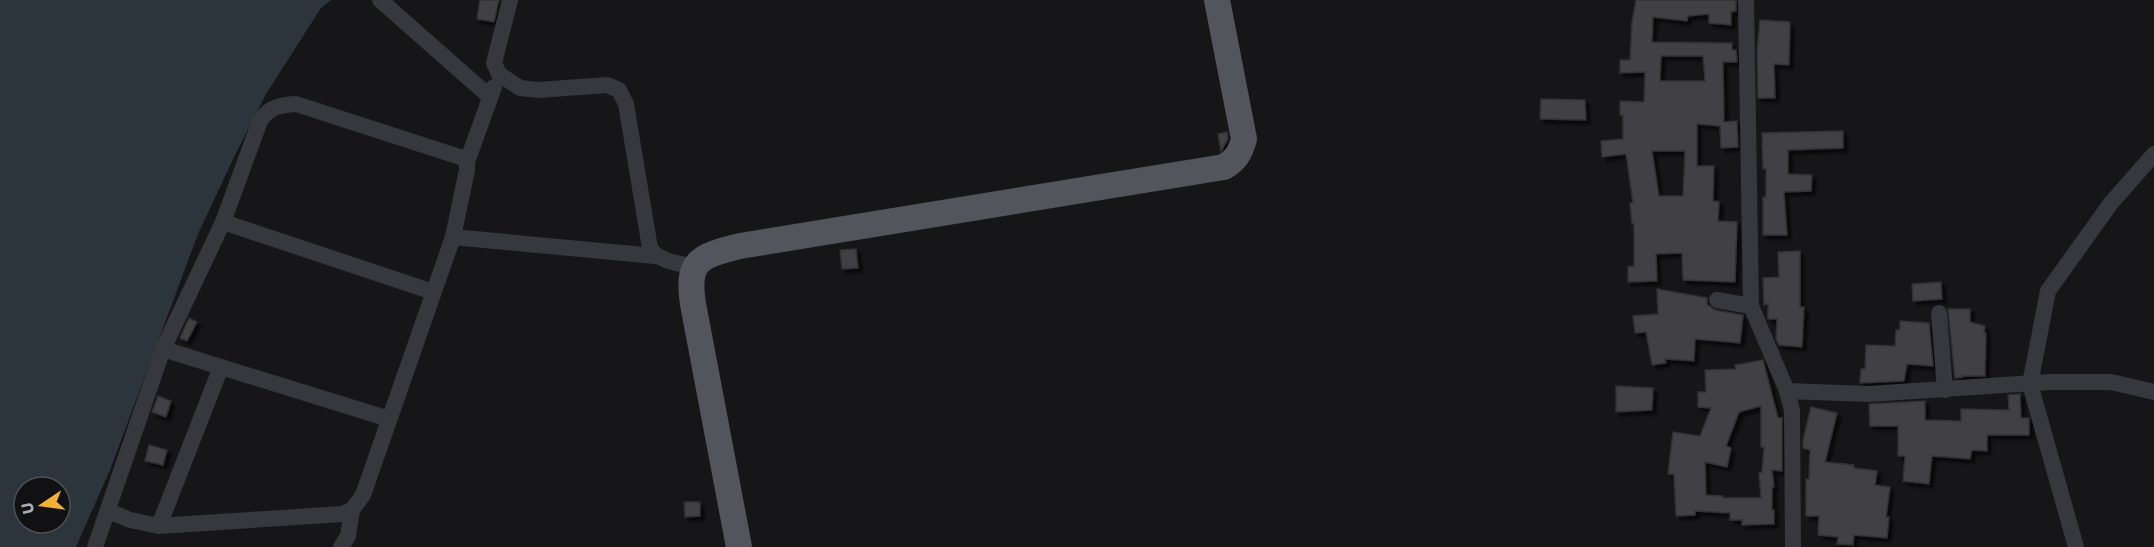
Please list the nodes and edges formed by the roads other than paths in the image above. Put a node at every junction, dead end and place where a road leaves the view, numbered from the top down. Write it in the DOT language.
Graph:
graph roads {
  1 [pos="380,0"];
  2 [pos="510,0"];
  3 [pos="1217,0"];
  4 [pos="1746,0"];
  5 [pos="499,74"];
  6 [pos="490,98"];
  7 [pos="2154,154"];
  8 [pos="467,162"];
  9 [pos="223,222"];
  10 [pos="453,237"];
  11 [pos="655,255"];
  12 [pos="695,267"];
  13 [pos="433,292"];
  14 [pos="1717,300"];
  15 [pos="1751,306"];
  16 [pos="1939,313"];
  17 [pos="163,349"];
  18 [pos="221,367"];
  19 [pos="2030,384"];
  20 [pos="1945,390"];
  21 [pos="1786,391"];
  22 [pos="2154,392"];
  23 [pos="389,420"];
  24 [pos="352,510"];
  25 [pos="109,511"];
  26 [pos="159,526"];
  27 [pos="344,543"];
  28 [pos="95,547"];
  29 [pos="739,547"];
  30 [pos="1793,547"];
  31 [pos="2076,547"];
  1 -- 6 [label="street"];
  2 -- 5 [label="street"];
  3 -- 12 [label="main road"];
  4 -- 15 [label="street"];
  5 -- 6 [label="street"];
  5 -- 11 [label="street"];
  6 -- 8 [label="street"];
  7 -- 19 [label="street"];
  8 -- 9 [label="street"];
  8 -- 10 [label="street"];
  9 -- 13 [label="street"];
  9 -- 17 [label="street"];
  10 -- 11 [label="street"];
  10 -- 13 [label="street"];
  11 -- 12 [label="street"];
  12 -- 29 [label="main road"];
  13 -- 23 [label="street"];
  14 -- 15 [label="street"];
  15 -- 21 [label="street"];
  16 -- 20 [label="street"];
  17 -- 18 [label="street"];
  17 -- 25 [label="street"];
  18 -- 23 [label="street"];
  18 -- 26 [label="street"];
  19 -- 20 [label="street"];
  19 -- 22 [label="street"];
  19 -- 31 [label="street"];
  20 -- 21 [label="street"];
  21 -- 30 [label="street"];
  23 -- 24 [label="street"];
  24 -- 26 [label="street"];
  24 -- 27 [label="street"];
  25 -- 26 [label="street"];
  25 -- 28 [label="street"];
}
